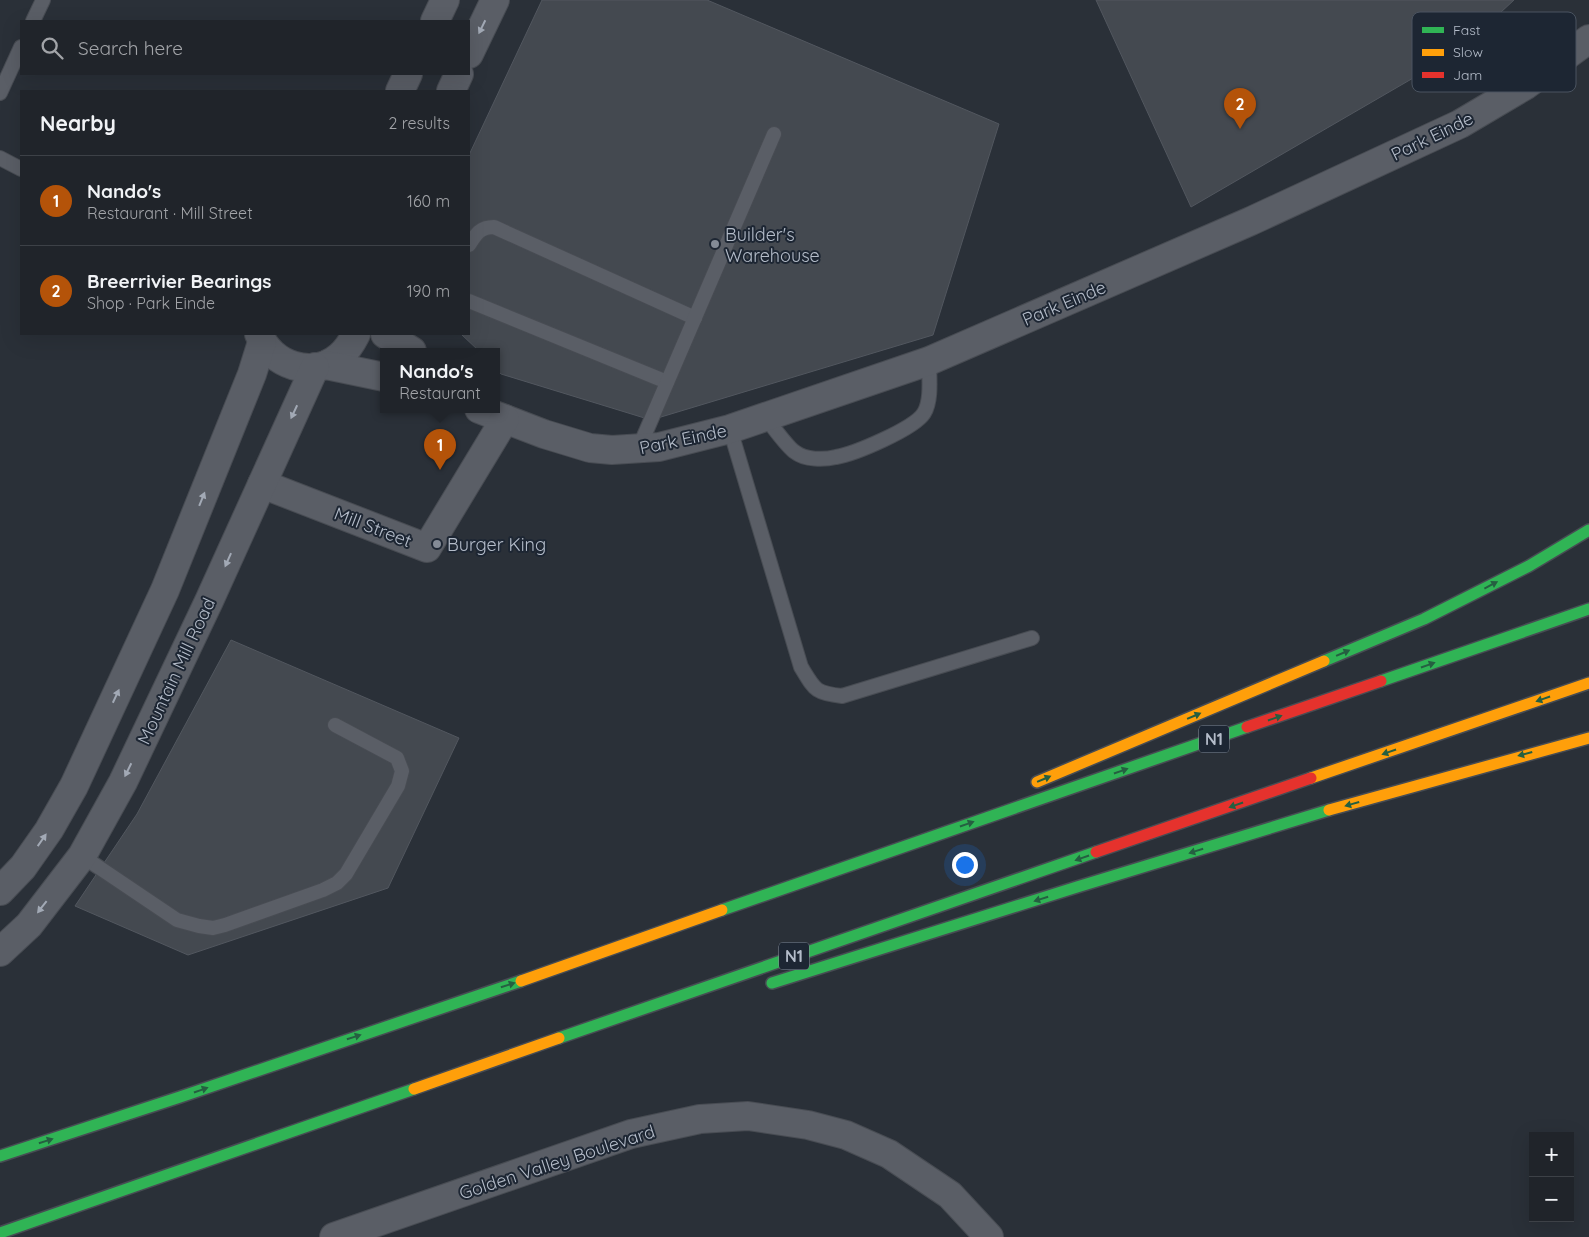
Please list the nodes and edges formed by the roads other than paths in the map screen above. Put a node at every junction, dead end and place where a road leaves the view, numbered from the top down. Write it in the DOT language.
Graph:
graph roads {
  1 [pos="42,0"];
  2 [pos="445,0"];
  3 [pos="495,0"];
  4 [pos="33,20"];
  5 [pos="435,20"];
  6 [pos="1589,39"];
  7 [pos="1576,48"];
  8 [pos="20,49"];
  9 [pos="470,52"];
  10 [pos="408,75"];
  11 [pos="458,75"];
  12 [pos="400,90"];
  13 [pos="451,90"];
  14 [pos="1514,92"];
  15 [pos="0,93"];
  16 [pos="774,134"];
  17 [pos="0,158"];
  18 [pos="20,168"];
  19 [pos="470,244"];
  20 [pos="470,301"];
  21 [pos="695,318"];
  22 [pos="356,335"];
  23 [pos="387,335"];
  24 [pos="261,338"];
  25 [pos="407,348"];
  26 [pos="929,361"];
  27 [pos="320,366"];
  28 [pos="380,376"];
  29 [pos="667,382"];
  30 [pos="498,414"];
  31 [pos="765,417"];
  32 [pos="730,429"];
  33 [pos="638,450"];
  34 [pos="262,484"];
  35 [pos="1589,530"];
  36 [pos="1589,609"];
  37 [pos="1032,638"];
  38 [pos="1589,683"];
  39 [pos="335,725"];
  40 [pos="1589,738"];
  41 [pos="1028,786"];
  42 [pos="965,813"];
  43 [pos="82,856"];
  44 [pos="839,868"];
  45 [pos="0,891"];
  46 [pos="0,952"];
  47 [pos="762,986"];
  48 [pos="489,1075"];
  49 [pos="0,1156"];
  50 [pos="0,1233"];
  51 [pos="334,1237"];
  52 [pos="989,1237"];
  1 -- 4 [label="lane"];
  2 -- 5 [label="street"];
  3 -- 9 [label="street, one-way"];
  6 -- 7 [label="street, Park Einde"];
  8 -- 15 [label="lane"];
  10 -- 12 [label="street"];
  11 -- 13 [label="street"];
  14 -- 26 [label="street, Park Einde"];
  16 -- 21 [label="lane"];
  17 -- 18 [label="lane"];
  19 -- 21 [label="lane"];
  20 -- 29 [label="lane"];
  21 -- 29 [label="lane"];
  22 -- 27 [label="street"];
  23 -- 25 [label="street"];
  24 -- 27 [label="street"];
  45 -- 24 [label="street, one-way"];
  26 -- 31 [label="street, Park Einde"];
  26 -- 31 [label="lane"];
  27 -- 28 [label="street"];
  27 -- 34 [label="street, Mountain Mill Road, one-way"];
  29 -- 33 [label="lane"];
  30 -- 33 [label="street, Park Einde"];
  30 -- 34 [label="street, Mill Street"];
  31 -- 32 [label="street, Park Einde"];
  32 -- 33 [label="street, Park Einde"];
  32 -- 37 [label="lane"];
  34 -- 43 [label="street, Mountain Mill Road, one-way"];
  41 -- 35 [label="highway, one-way"];
  44 -- 36 [label="highway, N1, one-way"];
  38 -- 50 [label="highway, N1, one-way"];
  39 -- 43 [label="lane"];
  40 -- 47 [label="highway, one-way"];
  42 -- 44 [label="highway"];
  43 -- 46 [label="street, Mountain Mill Road, one-way"];
  49 -- 44 [label="highway, N1, one-way"];
  48 -- 50 [label="highway"];
  51 -- 52 [label="street, Golden Valley Boulevard"];
}
